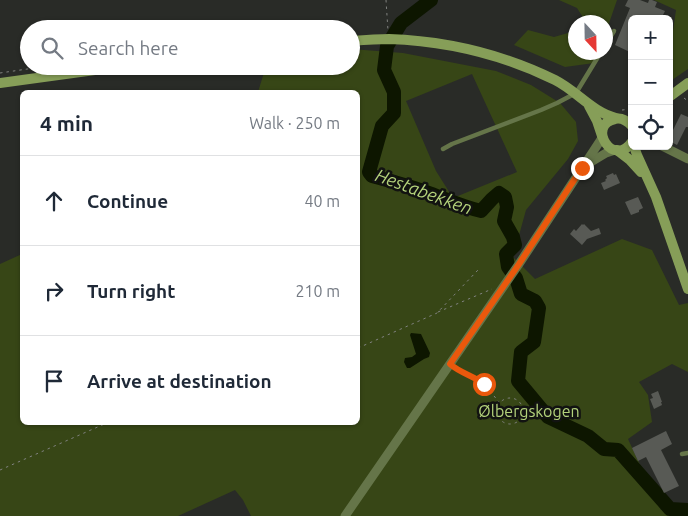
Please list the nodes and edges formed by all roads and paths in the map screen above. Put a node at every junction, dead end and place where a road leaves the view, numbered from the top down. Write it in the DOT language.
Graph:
graph roads {
  1 [pos="386,0"];
  2 [pos="389,39"];
  3 [pos="360,41"];
  4 [pos="595,60"];
  5 [pos="20,70"];
  6 [pos="0,73"];
  7 [pos="58,75"];
  8 [pos="0,83"];
  9 [pos="688,83"];
  10 [pos="576,92"];
  11 [pos="673,94"];
  12 [pos="682,96"];
  13 [pos="688,101"];
  14 [pos="587,103"];
  15 [pos="623,118"];
  16 [pos="602,137"];
  17 [pos="628,147"];
  18 [pos="442,149"];
  19 [pos="616,150"];
  20 [pos="635,150"];
  21 [pos="671,150"];
  22 [pos="688,160"];
  23 [pos="582,168"];
  24 [pos="592,172"];
  25 [pos="586,178"];
  26 [pos="647,179"];
  27 [pos="478,270"];
  28 [pos="504,285"];
  29 [pos="688,289"];
  30 [pos="437,313"];
  31 [pos="360,347"];
  32 [pos="452,365"];
  33 [pos="499,403"];
  34 [pos="102,425"];
  35 [pos="688,453"];
  36 [pos="682,454"];
  37 [pos="0,470"];
  38 [pos="345,516"];
  1 -- 2 [label="path"];
  2 -- 3 [label="main road"];
  2 -- 10 [label="main road"];
  4 -- 10 [label="lane"];
  5 -- 6 [label="path"];
  7 -- 8 [label="main road"];
  9 -- 11 [label="main road"];
  10 -- 14 [label="main road"];
  10 -- 18 [label="lane"];
  12 -- 13 [label="path"];
  14 -- 15 [label="main road"];
  14 -- 16 [label="main road"];
  15 -- 16 [label="main road"];
  16 -- 19 [label="main road"];
  16 -- 23 [label="street"];
  17 -- 19 [label="main road"];
  19 -- 23 [label="street"];
  19 -- 26 [label="main road"];
  20 -- 26 [label="main road"];
  21 -- 22 [label="street"];
  23 -- 28 [label="street"];
  24 -- 25 [label="path"];
  26 -- 29 [label="main road"];
  27 -- 30 [label="path"];
  28 -- 30 [label="path"];
  28 -- 32 [label="street"];
  30 -- 31 [label="path"];
  32 -- 33 [label="path"];
  32 -- 38 [label="street"];
  33 -- 33 [label="path"];
  34 -- 37 [label="path"];
  35 -- 36 [label="lane"];
}
